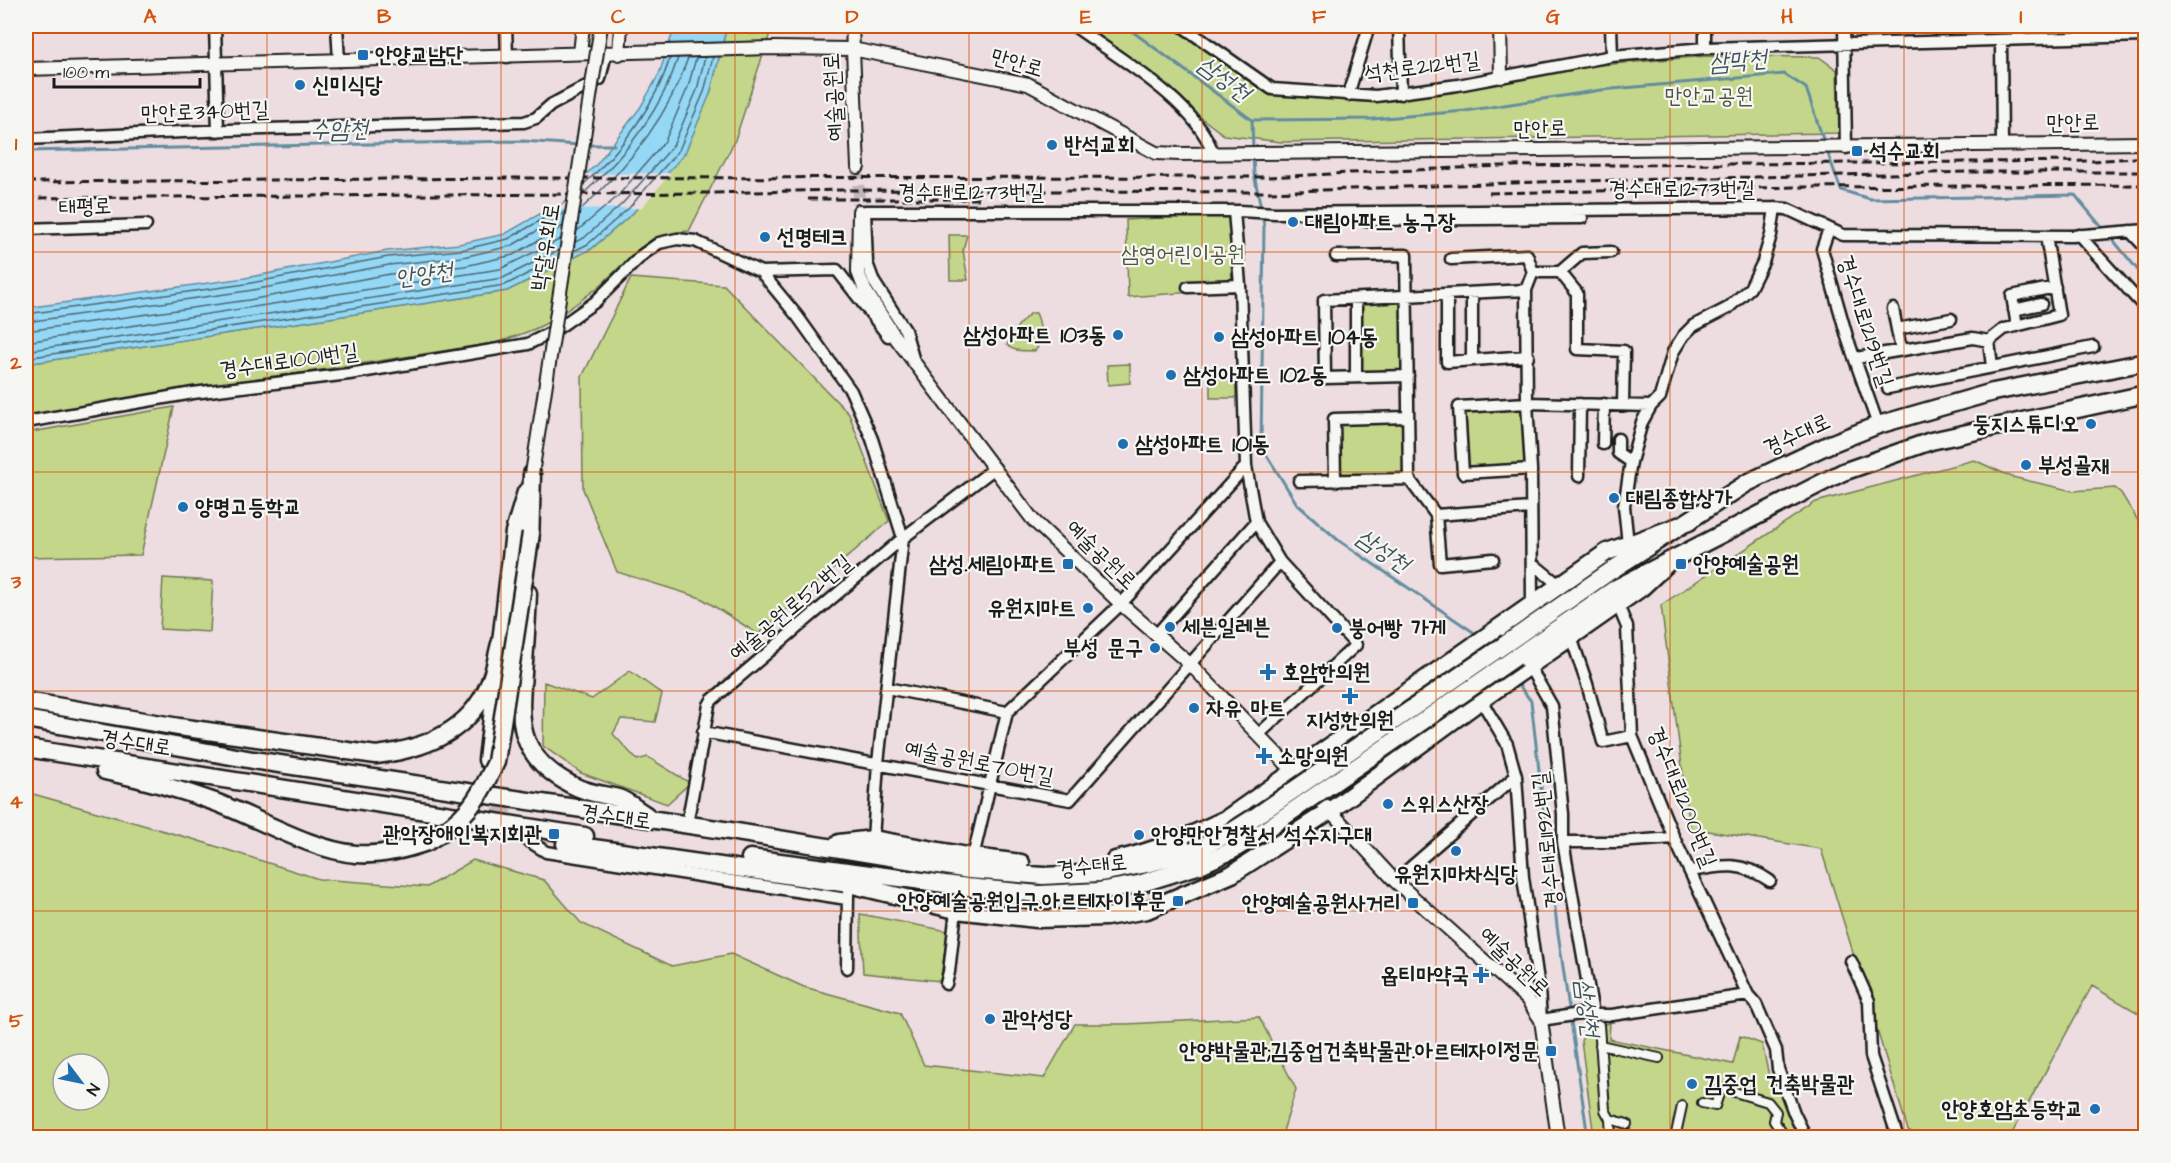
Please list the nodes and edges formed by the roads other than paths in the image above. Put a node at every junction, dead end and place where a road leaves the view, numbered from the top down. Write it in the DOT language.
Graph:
graph roads {
  1 [pos="215,26"];
  2 [pos="337,26"];
  3 [pos="506,26"];
  4 [pos="583,26"];
  5 [pos="601,26"];
  6 [pos="621,26"];
  7 [pos="852,26"];
  8 [pos="1074,26"];
  9 [pos="1182,26"];
  10 [pos="1369,26"];
  11 [pos="1399,26"];
  12 [pos="1500,26"];
  13 [pos="1611,26"];
  14 [pos="1705,26"];
  15 [pos="1844,26"];
  16 [pos="2145,36"];
  17 [pos="2001,41"];
  18 [pos="1844,45"];
  19 [pos="1705,48"];
  20 [pos="852,49"];
  21 [pos="580,53"];
  22 [pos="617,54"];
  23 [pos="1612,56"];
  24 [pos="507,57"];
  25 [pos="339,61"];
  26 [pos="216,65"];
  27 [pos="26,69"];
  28 [pos="1501,76"];
  29 [pos="1401,94"];
  30 [pos="1348,95"];
  31 [pos="218,131"];
  32 [pos="26,139"];
  33 [pos="2145,143"];
  34 [pos="2002,145"];
  35 [pos="1842,148"];
  36 [pos="1213,153"];
  37 [pos="858,167"];
  38 [pos="1775,208"];
  39 [pos="859,211"];
  40 [pos="1237,211"];
  41 [pos="1415,215"];
  42 [pos="1582,218"];
  43 [pos="1366,220"];
  44 [pos="146,225"];
  45 [pos="26,229"];
  46 [pos="1829,229"];
  47 [pos="2145,230"];
  48 [pos="2127,231"];
  49 [pos="2081,235"];
  50 [pos="2046,236"];
  51 [pos="2145,248"];
  52 [pos="1611,252"];
  53 [pos="1336,256"];
  54 [pos="1451,259"];
  55 [pos="761,272"];
  56 [pos="1533,272"];
  57 [pos="1560,272"];
  58 [pos="1240,285"];
  59 [pos="1188,287"];
  60 [pos="2055,287"];
  61 [pos="1526,290"];
  62 [pos="1472,293"];
  63 [pos="1447,294"];
  64 [pos="1406,296"];
  65 [pos="1356,299"];
  66 [pos="2041,304"];
  67 [pos="1893,309"];
  68 [pos="2145,309"];
  69 [pos="2014,310"];
  70 [pos="1951,319"];
  71 [pos="2017,326"];
  72 [pos="1897,329"];
  73 [pos="1989,341"];
  74 [pos="2093,347"];
  75 [pos="1901,350"];
  76 [pos="1528,356"];
  77 [pos="1856,358"];
  78 [pos="1472,360"];
  79 [pos="914,361"];
  80 [pos="2145,362"];
  81 [pos="1992,367"];
  82 [pos="1408,376"];
  83 [pos="1356,377"];
  84 [pos="1888,388"];
  85 [pos="2145,394"];
  86 [pos="1527,403"];
  87 [pos="1580,404"];
  88 [pos="1604,404"];
  89 [pos="1623,405"];
  90 [pos="1651,406"];
  91 [pos="1408,417"];
  92 [pos="26,422"];
  93 [pos="1878,425"];
  94 [pos="1618,439"];
  95 [pos="1603,444"];
  96 [pos="1630,462"];
  97 [pos="1246,466"];
  98 [pos="995,468"];
  99 [pos="1531,469"];
  100 [pos="532,474"];
  101 [pos="1580,476"];
  102 [pos="1409,479"];
  103 [pos="1299,481"];
  104 [pos="1335,481"];
  105 [pos="1530,508"];
  106 [pos="1436,515"];
  107 [pos="1256,522"];
  108 [pos="1689,522"];
  109 [pos="531,533"];
  110 [pos="903,538"];
  111 [pos="1628,544"];
  112 [pos="1493,559"];
  113 [pos="1671,560"];
  114 [pos="1280,562"];
  115 [pos="1532,563"];
  116 [pos="1559,585"];
  117 [pos="1121,604"];
  118 [pos="1532,604"];
  119 [pos="1618,605"];
  120 [pos="1156,635"];
  121 [pos="1571,638"];
  122 [pos="500,644"];
  123 [pos="1520,659"];
  124 [pos="1190,665"];
  125 [pos="887,688"];
  126 [pos="1485,697"];
  127 [pos="26,701"];
  128 [pos="1007,712"];
  129 [pos="26,719"];
  130 [pos="703,732"];
  131 [pos="1259,734"];
  132 [pos="1632,736"];
  133 [pos="26,750"];
  134 [pos="487,760"];
  135 [pos="878,763"];
  136 [pos="1293,770"];
  137 [pos="1516,776"];
  138 [pos="990,786"];
  139 [pos="1331,810"];
  140 [pos="651,819"];
  141 [pos="502,824"];
  142 [pos="687,825"];
  143 [pos="1674,838"];
  144 [pos="873,839"];
  145 [pos="1563,842"];
  146 [pos="565,844"];
  147 [pos="821,846"];
  148 [pos="973,857"];
  149 [pos="1197,858"];
  150 [pos="814,867"];
  151 [pos="1691,871"];
  152 [pos="1395,881"];
  153 [pos="1770,881"];
  154 [pos="846,888"];
  155 [pos="956,910"];
  156 [pos="1851,961"];
  157 [pos="847,968"];
  158 [pos="945,984"];
  159 [pos="1748,995"];
  160 [pos="1593,1014"];
  161 [pos="1546,1019"];
  162 [pos="1599,1025"];
  163 [pos="1600,1045"];
  164 [pos="1659,1058"];
  165 [pos="1702,1103"];
  166 [pos="1682,1106"];
  167 [pos="1610,1119"];
  168 [pos="1627,1124"];
  169 [pos="1558,1137"];
  170 [pos="1611,1137"];
  171 [pos="1675,1137"];
  172 [pos="1786,1137"];
  173 [pos="1806,1137"];
  174 [pos="1898,1137"];
  1 -- 26 [label="street"];
  2 -- 25 [label="street"];
  3 -- 24 [label="street"];
  4 -- 21 [label="street"];
  5 -- 100 [label="street, 박달우회로, bridge"];
  6 -- 22 [label="street"];
  7 -- 20 [label="street, 예술공원로"];
  8 -- 36 [label="street"];
  9 -- 30 [label="street, 석천로212번길"];
  10 -- 30 [label="street, 석천로212번길"];
  11 -- 29 [label="street"];
  12 -- 28 [label="street"];
  13 -- 23 [label="street"];
  14 -- 19 [label="street"];
  15 -- 18 [label="street"];
  16 -- 17 [label="street, 석천로212번길"];
  17 -- 18 [label="street, 석천로212번길"];
  17 -- 34 [label="street"];
  18 -- 19 [label="street, 석천로212번길"];
  18 -- 35 [label="street"];
  19 -- 23 [label="street, 석천로212번길"];
  20 -- 22 [label="street, 만안로"];
  20 -- 36 [label="street, 만안로"];
  20 -- 37 [label="street, 예술공원로"];
  21 -- 22 [label="street"];
  21 -- 24 [label="street"];
  22 -- 31 [label="street, 만안로340번길"];
  23 -- 28 [label="street, 석천로212번길"];
  24 -- 25 [label="street"];
  25 -- 26 [label="street"];
  26 -- 27 [label="street"];
  26 -- 31 [label="street"];
  28 -- 29 [label="street, 석천로212번길"];
  29 -- 30 [label="street, 석천로212번길"];
  31 -- 32 [label="street, 만안로340번길"];
  33 -- 34 [label="street, 만안로"];
  34 -- 35 [label="street, 만안로"];
  35 -- 36 [label="street, 만안로"];
  38 -- 41 [label="street, 경수대로1273번길"];
  38 -- 46 [label="street, 경수대로1273번길"];
  38 -- 90 [label="street"];
  39 -- 79 [label="street, 예술공원로"];
  40 -- 41 [label="street, 경수대로1273번길"];
  40 -- 58 [label="street"];
  40 -- 79 [label="street, 경수대로1273번길"];
  41 -- 42 [label="street"];
  41 -- 43 [label="street"];
  44 -- 45 [label="street, 태평로"];
  46 -- 50 [label="street, 경수대로1273번길"];
  46 -- 77 [label="street, 경수대로1219번길"];
  47 -- 48 [label="street"];
  48 -- 49 [label="street, 경수대로1273번길"];
  48 -- 51 [label="street"];
  49 -- 50 [label="street, 경수대로1273번길"];
  49 -- 68 [label="street"];
  50 -- 60 [label="street"];
  52 -- 57 [label="street"];
  53 -- 64 [label="street"];
  54 -- 56 [label="street"];
  55 -- 79 [label="street"];
  55 -- 92 [label="street, 경수대로1001번길"];
  55 -- 110 [label="street"];
  56 -- 57 [label="street"];
  56 -- 61 [label="street"];
  57 -- 89 [label="street"];
  58 -- 59 [label="street"];
  58 -- 97 [label="street"];
  60 -- 69 [label="street"];
  60 -- 71 [label="street"];
  61 -- 62 [label="street"];
  61 -- 76 [label="street"];
  62 -- 63 [label="street"];
  62 -- 78 [label="street"];
  63 -- 64 [label="street"];
  63 -- 78 [label="street"];
  64 -- 65 [label="street"];
  64 -- 82 [label="street"];
  65 -- 83 [label="street"];
  65 -- 83 [label="street"];
  66 -- 69 [label="street"];
  67 -- 72 [label="street"];
  69 -- 71 [label="street"];
  70 -- 72 [label="street"];
  71 -- 73 [label="street"];
  72 -- 75 [label="street"];
  73 -- 75 [label="street"];
  73 -- 81 [label="street"];
  74 -- 81 [label="street"];
  75 -- 77 [label="street"];
  76 -- 78 [label="street"];
  76 -- 86 [label="street"];
  77 -- 93 [label="street, 경수대로1219번길"];
  79 -- 98 [label="street, 예술공원로"];
  80 -- 93 [label="main road, 경수대로"];
  81 -- 84 [label="street"];
  82 -- 83 [label="street"];
  82 -- 91 [label="street"];
  85 -- 113 [label="main road"];
  86 -- 87 [label="street"];
  86 -- 99 [label="street"];
  86 -- 99 [label="street"];
  87 -- 88 [label="street"];
  87 -- 101 [label="street"];
  88 -- 89 [label="street"];
  88 -- 95 [label="street"];
  89 -- 90 [label="street"];
  90 -- 96 [label="street"];
  91 -- 102 [label="street"];
  91 -- 104 [label="street"];
  93 -- 108 [label="main road, 경수대로"];
  94 -- 96 [label="street"];
  96 -- 111 [label="street"];
  97 -- 107 [label="street"];
  97 -- 117 [label="street"];
  98 -- 110 [label="street, 예술공원로52번길"];
  98 -- 117 [label="street, 예술공원로"];
  99 -- 105 [label="street"];
  100 -- 109 [label="main road"];
  100 -- 122 [label="main road"];
  102 -- 104 [label="street"];
  102 -- 106 [label="street"];
  103 -- 104 [label="street"];
  105 -- 106 [label="street"];
  105 -- 115 [label="street"];
  106 -- 112 [label="street"];
  107 -- 114 [label="street"];
  107 -- 120 [label="street"];
  108 -- 111 [label="main road"];
  108 -- 123 [label="main road, 경수대로"];
  109 -- 133 [label="main road, bridge"];
  109 -- 140 [label="main road, bridge"];
  110 -- 125 [label="street"];
  110 -- 130 [label="street, 예술공원로52번길"];
  111 -- 116 [label="main road"];
  113 -- 119 [label="main road"];
  113 -- 123 [label="main road"];
  114 -- 124 [label="street"];
  114 -- 131 [label="street"];
  115 -- 116 [label="street"];
  115 -- 118 [label="street"];
  116 -- 118 [label="main road"];
  117 -- 120 [label="street, 예술공원로"];
  117 -- 128 [label="street"];
  118 -- 136 [label="main road"];
  119 -- 121 [label="main road"];
  119 -- 132 [label="street, 경수대로1200번길"];
  120 -- 124 [label="street, 예술공원로"];
  121 -- 123 [label="main road"];
  121 -- 132 [label="street"];
  122 -- 127 [label="main road"];
  122 -- 134 [label="main road"];
  123 -- 126 [label="main road"];
  123 -- 145 [label="street, 경수대로1192번길"];
  123 -- 149 [label="main road, bridge"];
  124 -- 131 [label="street, 예술공원로"];
  124 -- 138 [label="street, 예술공원로70번길"];
  125 -- 128 [label="street"];
  125 -- 135 [label="street"];
  126 -- 137 [label="street"];
  126 -- 139 [label="main road"];
  128 -- 138 [label="street"];
  129 -- 140 [label="main road, 경수대로"];
  130 -- 135 [label="street, 예술공원로70번길"];
  130 -- 142 [label="street, 예술공원로52번길"];
  131 -- 136 [label="street, 예술공원로"];
  132 -- 143 [label="street, 경수대로1200번길"];
  133 -- 141 [label="main road, 경수대로"];
  135 -- 138 [label="street, 예술공원로70번길"];
  135 -- 144 [label="street"];
  136 -- 139 [label="street, 예술공원로"];
  136 -- 148 [label="main road"];
  137 -- 152 [label="street"];
  137 -- 161 [label="street"];
  138 -- 148 [label="street"];
  139 -- 152 [label="street, 예술공원로"];
  139 -- 155 [label="main road"];
  140 -- 142 [label="main road, 경수대로"];
  141 -- 150 [label="main road, 경수대로"];
  141 -- 154 [label="street"];
  142 -- 147 [label="main road, 경수대로"];
  143 -- 145 [label="street"];
  143 -- 151 [label="street, 경수대로1200번길"];
  144 -- 147 [label="main road"];
  144 -- 148 [label="main road"];
  145 -- 160 [label="street, 경수대로1192번길"];
  146 -- 154 [label="main road"];
  147 -- 149 [label="main road, 경수대로"];
  149 -- 150 [label="main road, 경수대로"];
  150 -- 154 [label="main road"];
  151 -- 153 [label="street"];
  151 -- 159 [label="street, 경수대로1200번길"];
  152 -- 161 [label="street, 예술공원로"];
  154 -- 155 [label="main road"];
  154 -- 157 [label="street"];
  155 -- 158 [label="street"];
  156 -- 174 [label="street"];
  159 -- 160 [label="street"];
  159 -- 173 [label="street, 경수대로1200번길"];
  160 -- 161 [label="street"];
  161 -- 169 [label="street, 예술공원로"];
  162 -- 163 [label="street"];
  163 -- 164 [label="street"];
  163 -- 167 [label="street"];
  165 -- 172 [label="street"];
  166 -- 171 [label="street"];
  167 -- 168 [label="street"];
  167 -- 170 [label="street"];
}
